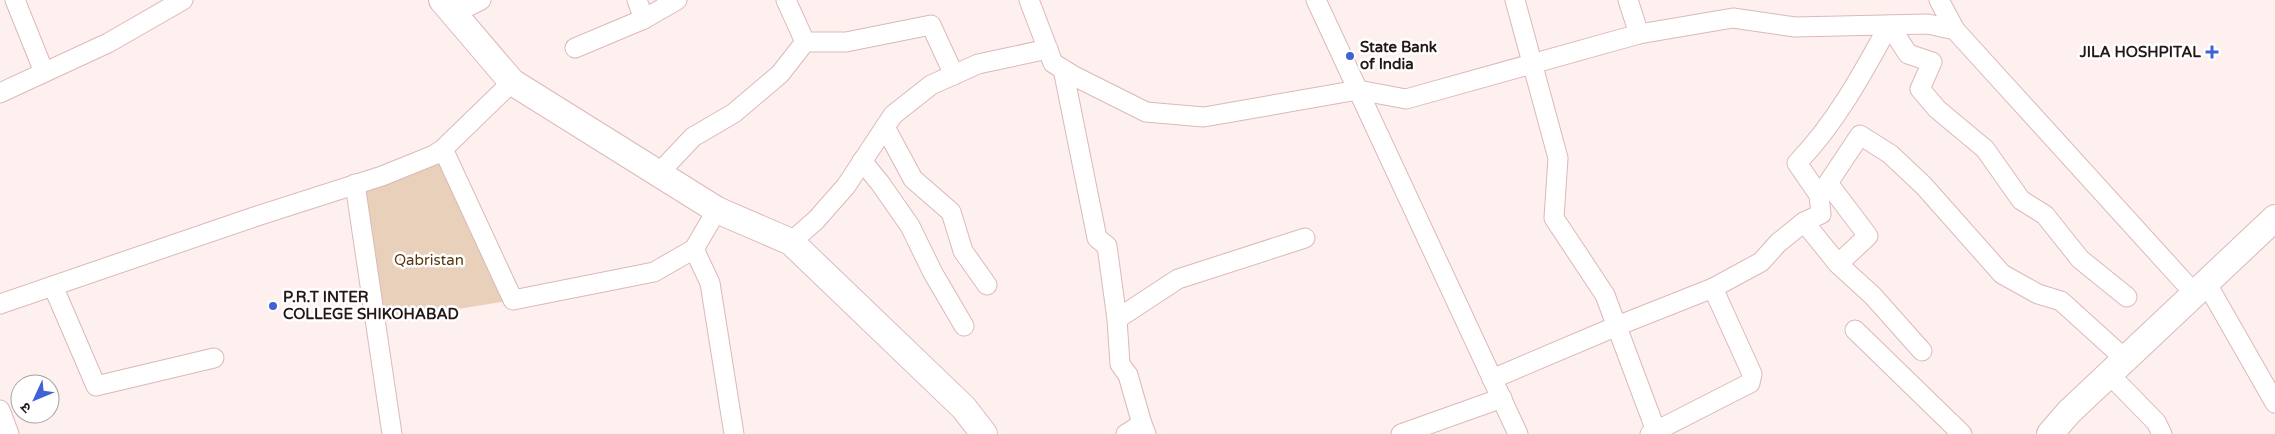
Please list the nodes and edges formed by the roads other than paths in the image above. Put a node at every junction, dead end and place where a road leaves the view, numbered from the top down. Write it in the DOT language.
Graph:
graph roads {
  1 [pos="15,0"];
  2 [pos="183,0"];
  3 [pos="481,0"];
  4 [pos="637,0"];
  5 [pos="677,0"];
  6 [pos="786,0"];
  7 [pos="1029,0"];
  8 [pos="1316,0"];
  9 [pos="1515,0"];
  10 [pos="1628,0"];
  11 [pos="1939,0"];
  12 [pos="448,7"];
  13 [pos="644,19"];
  14 [pos="1889,25"];
  15 [pos="1955,30"];
  16 [pos="1639,34"];
  17 [pos="805,42"];
  18 [pos="575,48"];
  19 [pos="1048,49"];
  20 [pos="1534,64"];
  21 [pos="1063,69"];
  22 [pos="44,72"];
  23 [pos="954,75"];
  24 [pos="512,82"];
  25 [pos="1358,90"];
  26 [pos="0,93"];
  27 [pos="884,127"];
  28 [pos="443,149"];
  29 [pos="862,162"];
  30 [pos="658,174"];
  31 [pos="355,184"];
  32 [pos="717,210"];
  33 [pos="2275,218"];
  34 [pos="1804,222"];
  35 [pos="1305,238"];
  36 [pos="791,242"];
  37 [pos="694,249"];
  38 [pos="1838,264"];
  39 [pos="987,285"];
  40 [pos="53,286"];
  41 [pos="1714,288"];
  42 [pos="2200,288"];
  43 [pos="2127,297"];
  44 [pos="0,304"];
  45 [pos="1117,319"];
  46 [pos="964,326"];
  47 [pos="1617,326"];
  48 [pos="1855,330"];
  49 [pos="1922,351"];
  50 [pos="214,358"];
  51 [pos="2117,366"];
  52 [pos="1492,379"];
  53 [pos="1502,398"];
  54 [pos="2275,403"];
  55 [pos="0,410"];
  56 [pos="1144,429"];
  57 [pos="1653,433"];
  58 [pos="9,434"];
  59 [pos="392,434"];
  60 [pos="734,434"];
  61 [pos="984,434"];
  62 [pos="1126,434"];
  63 [pos="1401,434"];
  64 [pos="1518,434"];
  65 [pos="1962,434"];
  66 [pos="2050,434"];
  67 [pos="2162,434"];
  1 -- 22 [label="street"];
  2 -- 22 [label="street"];
  3 -- 12 [label="street"];
  4 -- 13 [label="street"];
  5 -- 13 [label="street"];
  6 -- 17 [label="street"];
  7 -- 19 [label="street"];
  8 -- 25 [label="street"];
  9 -- 20 [label="street"];
  10 -- 16 [label="street"];
  11 -- 15 [label="street"];
  12 -- 24 [label="main road"];
  13 -- 18 [label="street"];
  14 -- 15 [label="street"];
  14 -- 16 [label="street"];
  14 -- 34 [label="street"];
  14 -- 43 [label="street"];
  15 -- 42 [label="street"];
  16 -- 20 [label="street"];
  17 -- 23 [label="street"];
  17 -- 30 [label="street"];
  19 -- 21 [label="street"];
  19 -- 23 [label="street"];
  20 -- 25 [label="street"];
  20 -- 47 [label="street"];
  21 -- 25 [label="street"];
  21 -- 45 [label="street"];
  22 -- 26 [label="street"];
  23 -- 27 [label="street"];
  24 -- 28 [label="street"];
  24 -- 30 [label="main road"];
  25 -- 52 [label="street"];
  27 -- 29 [label="street"];
  27 -- 39 [label="street"];
  28 -- 31 [label="street"];
  28 -- 37 [label="street"];
  29 -- 36 [label="street"];
  29 -- 46 [label="street"];
  30 -- 32 [label="main road"];
  31 -- 40 [label="street"];
  31 -- 59 [label="street"];
  32 -- 36 [label="main road"];
  32 -- 37 [label="street"];
  33 -- 42 [label="main road"];
  34 -- 38 [label="street"];
  34 -- 41 [label="street"];
  35 -- 45 [label="street"];
  36 -- 61 [label="main road"];
  37 -- 60 [label="street"];
  38 -- 49 [label="street"];
  38 -- 51 [label="street"];
  40 -- 44 [label="street"];
  40 -- 50 [label="street"];
  41 -- 47 [label="street"];
  41 -- 57 [label="street"];
  42 -- 51 [label="main road"];
  42 -- 54 [label="street"];
  45 -- 56 [label="street"];
  47 -- 52 [label="street"];
  47 -- 57 [label="street"];
  48 -- 65 [label="street"];
  51 -- 66 [label="main road"];
  51 -- 67 [label="street"];
  52 -- 53 [label="street"];
  53 -- 63 [label="street"];
  53 -- 64 [label="street"];
  55 -- 58 [label="street"];
  56 -- 62 [label="street"];
}
